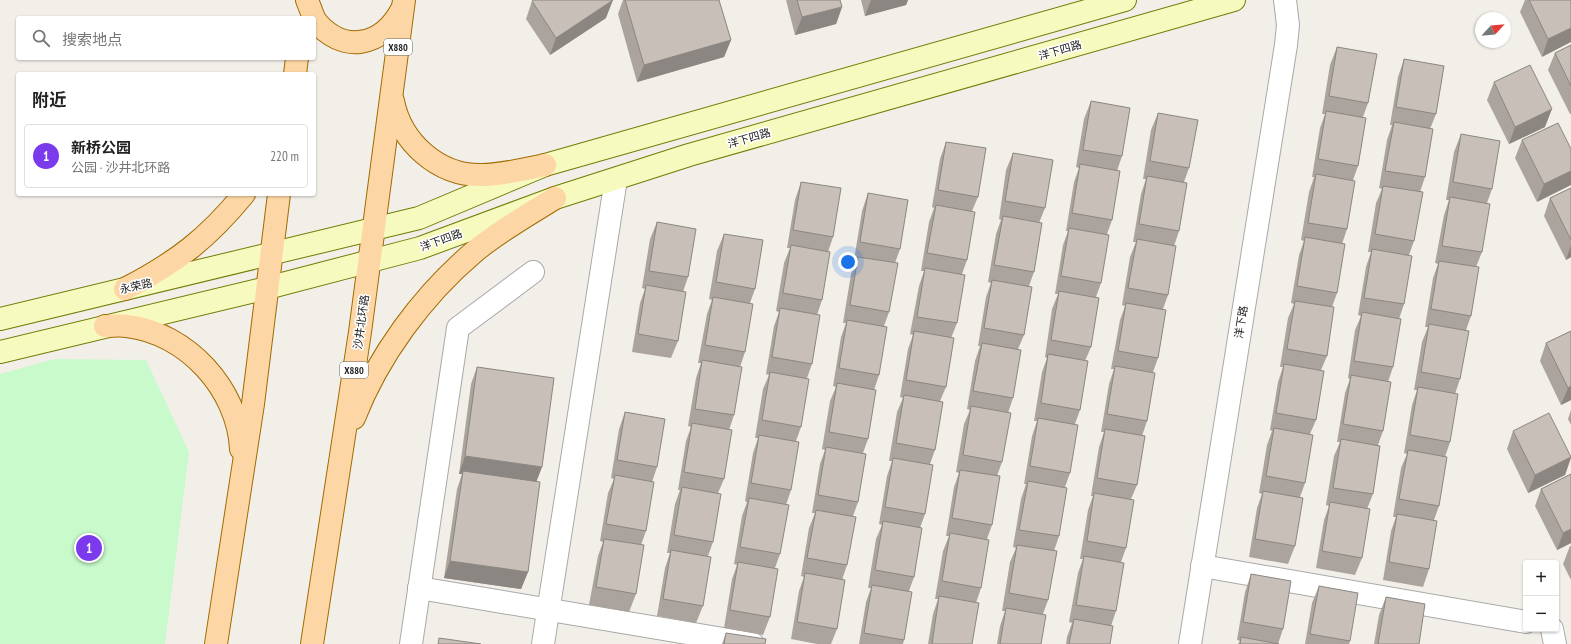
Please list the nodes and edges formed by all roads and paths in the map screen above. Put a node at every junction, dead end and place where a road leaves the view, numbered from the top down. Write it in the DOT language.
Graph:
graph roads {
  1 [pos="306,0"];
  2 [pos="1125,0"];
  3 [pos="1234,0"];
  4 [pos="1285,0"];
  5 [pos="404,4"];
  6 [pos="302,16"];
  7 [pos="313,16"];
  8 [pos="316,21"];
  9 [pos="297,60"];
  10 [pos="295,72"];
  11 [pos="392,95"];
  12 [pos="545,165"];
  13 [pos="616,179"];
  14 [pos="242,196"];
  15 [pos="279,196"];
  16 [pos="555,198"];
  17 [pos="374,229"];
  18 [pos="271,254"];
  19 [pos="370,261"];
  20 [pos="533,272"];
  21 [pos="267,288"];
  22 [pos="125,289"];
  23 [pos="0,307"];
  24 [pos="29,312"];
  25 [pos="0,319"];
  26 [pos="105,326"];
  27 [pos="0,352"];
  28 [pos="342,447"];
  29 [pos="242,473"];
  30 [pos="1202,566"];
  31 [pos="419,588"];
  32 [pos="547,609"];
  33 [pos="1523,621"];
  34 [pos="1553,632"];
  35 [pos="702,640"];
  36 [pos="216,644"];
  37 [pos="312,644"];
  38 [pos="411,644"];
  39 [pos="542,644"];
  40 [pos="753,644"];
  41 [pos="1190,644"];
  42 [pos="1555,644"];
  1 -- 6 [label="main road"];
  1 -- 7 [label="main road"];
  2 -- 12 [label="street"];
  3 -- 13 [label="street, 洋下四路"];
  4 -- 30 [label="street, 洋下路"];
  5 -- 8 [label="main road"];
  5 -- 11 [label="main road, 沙井北环路 / X880"];
  9 -- 10 [label="main road"];
  11 -- 12 [label="main road"];
  11 -- 17 [label="main road, 沙井北环路 / X880"];
  12 -- 17 [label="street"];
  13 -- 16 [label="street, 洋下四路"];
  13 -- 32 [label="street"];
  14 -- 22 [label="main road"];
  15 -- 18 [label="main road"];
  16 -- 19 [label="street, 洋下四路"];
  16 -- 28 [label="main road"];
  17 -- 18 [label="street"];
  17 -- 19 [label="main road, 沙井北环路 / X880"];
  18 -- 21 [label="main road"];
  18 -- 22 [label="street, 永荣路"];
  19 -- 21 [label="street, 洋下四路"];
  19 -- 28 [label="main road, 沙井北环路 / X880"];
  20 -- 31 [label="street"];
  21 -- 26 [label="street"];
  21 -- 29 [label="main road"];
  22 -- 24 [label="street, 永荣路"];
  23 -- 24 [label="street"];
  24 -- 25 [label="street, 永荣路"];
  26 -- 27 [label="street"];
  26 -- 29 [label="main road"];
  28 -- 37 [label="main road, 沙井北环路 / X880"];
  29 -- 36 [label="main road"];
  30 -- 33 [label="street"];
  30 -- 41 [label="street, 洋下路"];
  31 -- 32 [label="street"];
  31 -- 38 [label="street"];
  32 -- 35 [label="street"];
  32 -- 39 [label="street"];
  34 -- 42 [label="street"];
  35 -- 40 [label="street"];
}
